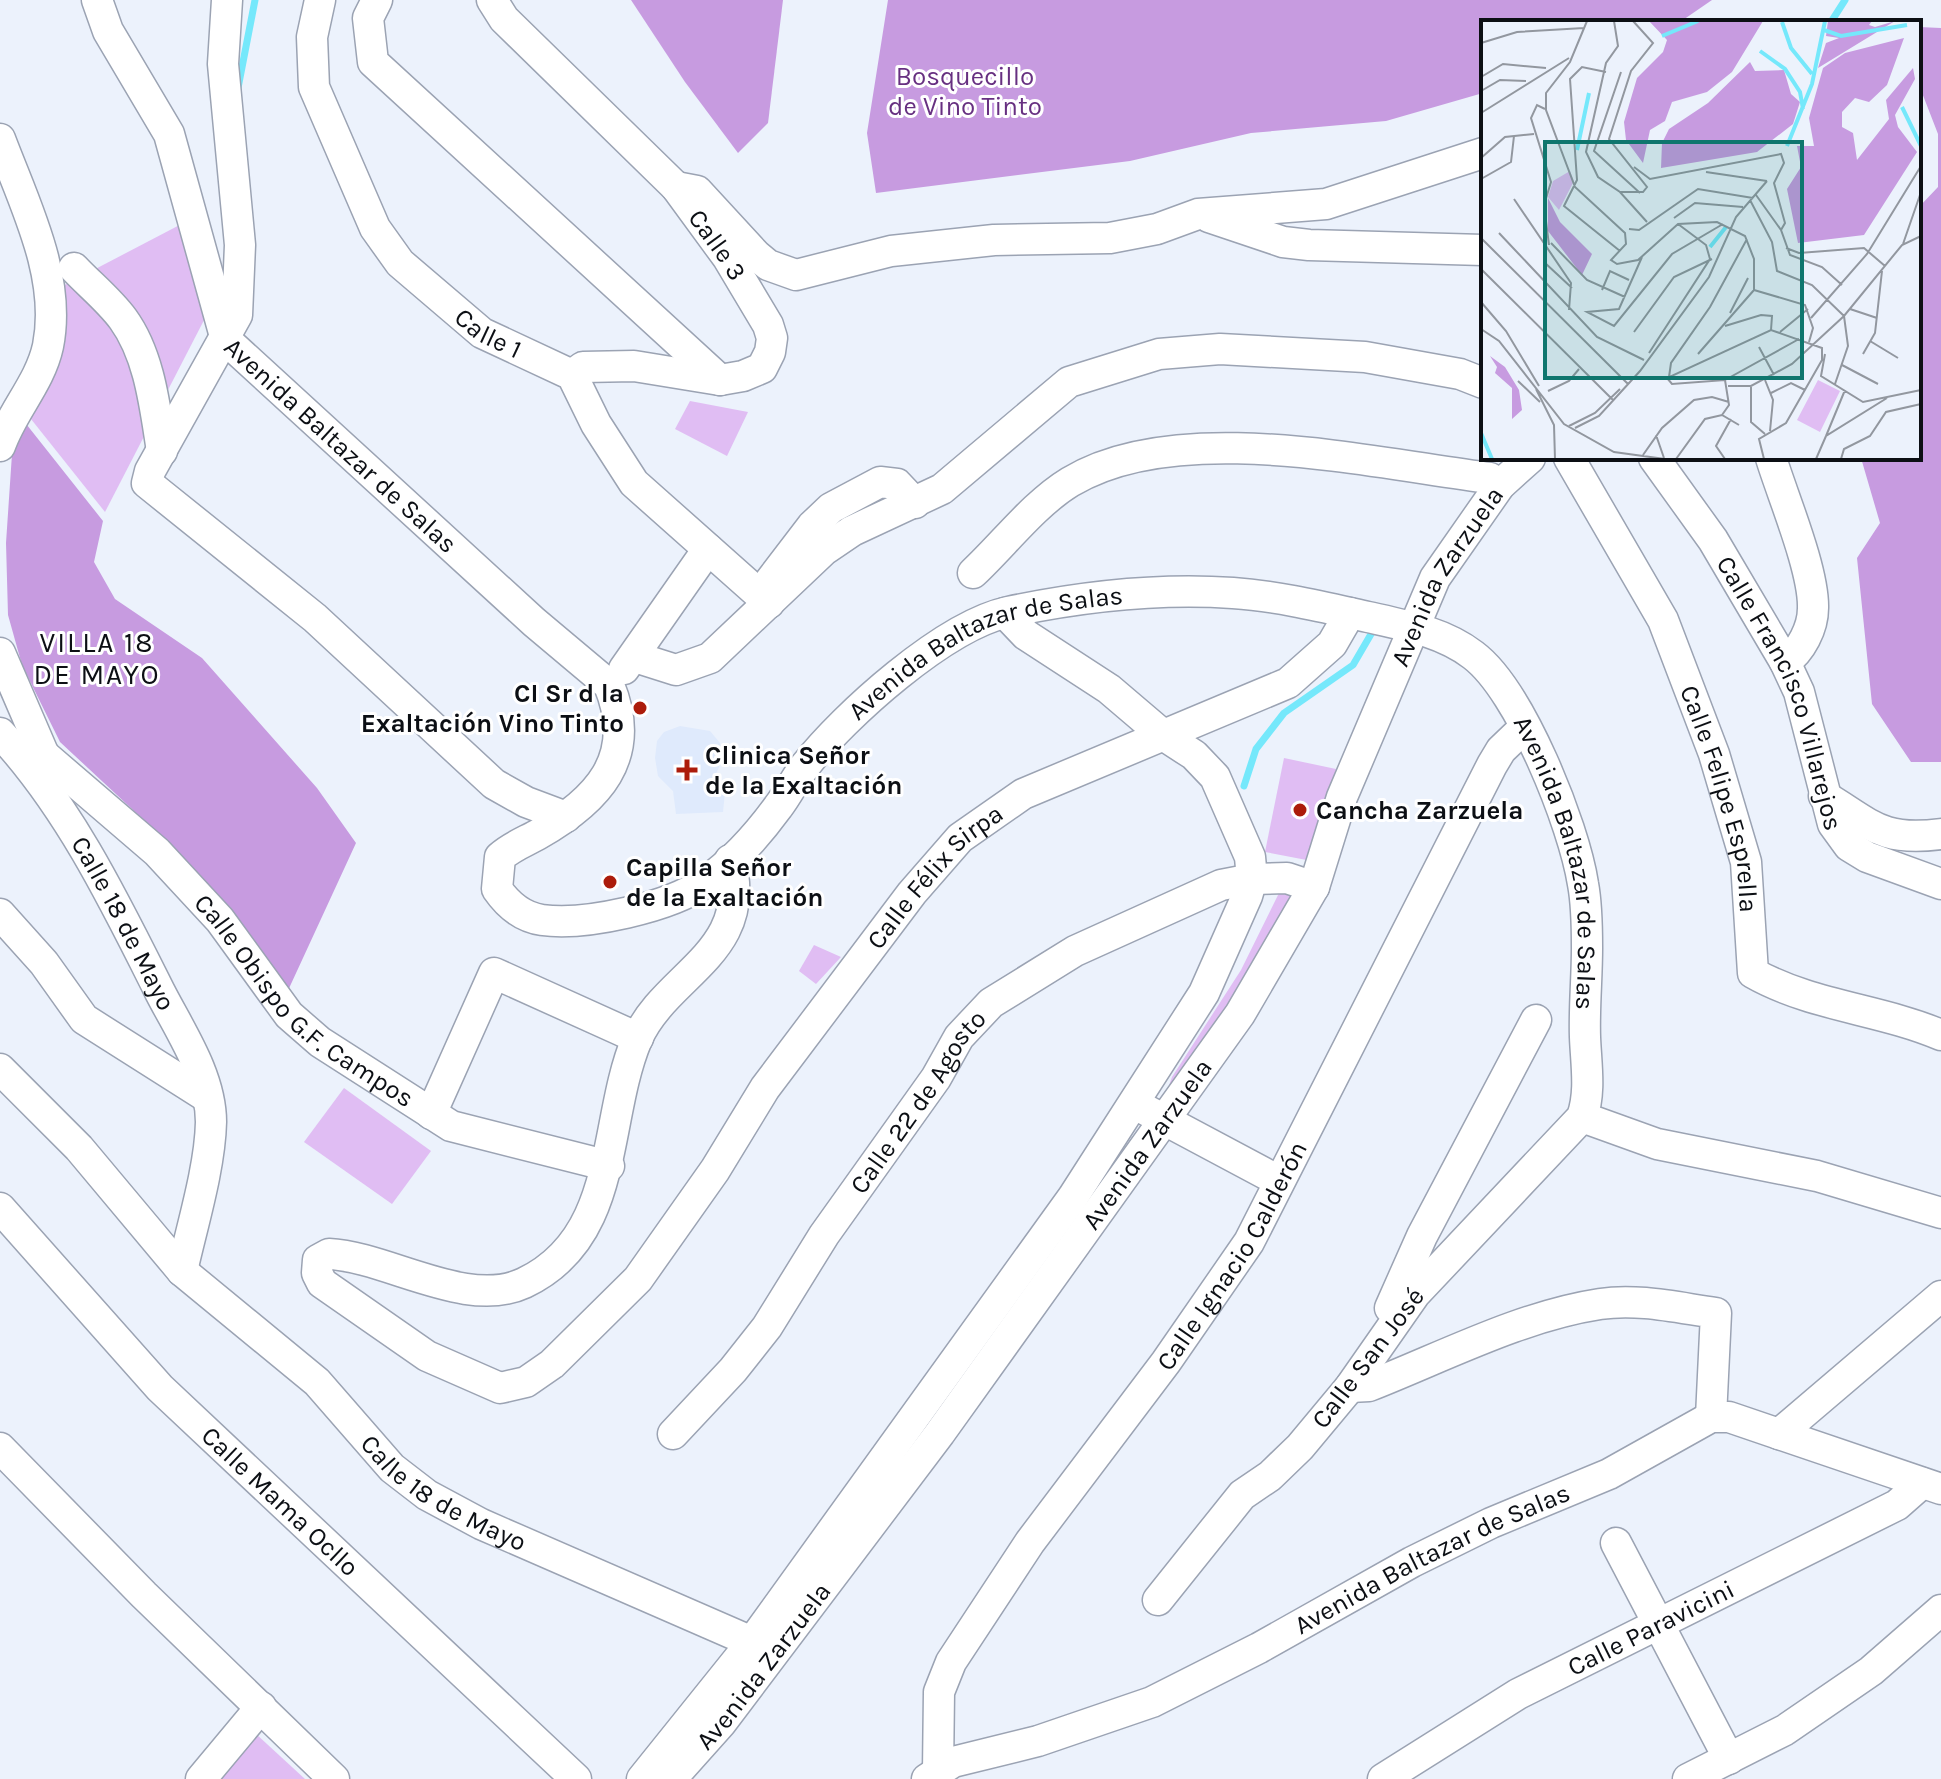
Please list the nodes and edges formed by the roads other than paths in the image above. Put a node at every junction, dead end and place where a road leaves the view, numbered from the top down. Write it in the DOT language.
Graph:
graph roads {
  1 [pos="97,0"];
  2 [pos="227,0"];
  3 [pos="320,0"];
  4 [pos="377,0"];
  5 [pos="492,0"];
  6 [pos="0,139"];
  7 [pos="1481,154"];
  8 [pos="676,187"];
  9 [pos="1198,214"];
  10 [pos="1481,250"];
  11 [pos="74,268"];
  12 [pos="226,340"];
  13 [pos="572,375"];
  14 [pos="720,380"];
  15 [pos="1481,382"];
  16 [pos="0,446"];
  17 [pos="162,451"];
  18 [pos="1526,460"];
  19 [pos="1570,460"];
  20 [pos="1655,460"];
  21 [pos="1772,460"];
  22 [pos="1501,474"];
  23 [pos="708,549"];
  24 [pos="973,573"];
  25 [pos="764,598"];
  26 [pos="1005,613"];
  27 [pos="1350,613"];
  28 [pos="1381,620"];
  29 [pos="1415,629"];
  30 [pos="0,653"];
  31 [pos="635,657"];
  32 [pos="1785,662"];
  33 [pos="609,685"];
  34 [pos="1525,727"];
  35 [pos="0,733"];
  36 [pos="1163,735"];
  37 [pos="39,763"];
  38 [pos="1824,796"];
  39 [pos="566,817"];
  40 [pos="1941,834"];
  41 [pos="730,860"];
  42 [pos="1252,879"];
  43 [pos="1941,884"];
  44 [pos="1314,887"];
  45 [pos="0,914"];
  46 [pos="1536,1020"];
  47 [pos="1941,1035"];
  48 [pos="638,1038"];
  49 [pos="0,1069"];
  50 [pos="207,1097"];
  51 [pos="1135,1103"];
  52 [pos="431,1114"];
  53 [pos="1582,1117"];
  54 [pos="1160,1121"];
  55 [pos="609,1166"];
  56 [pos="1279,1181"];
  57 [pos="0,1208"];
  58 [pos="1941,1213"];
  59 [pos="182,1271"];
  60 [pos="1941,1296"];
  61 [pos="1392,1324"];
  62 [pos="1350,1387"];
  63 [pos="1711,1417"];
  64 [pos="673,1434"];
  65 [pos="1779,1434"];
  66 [pos="0,1448"];
  67 [pos="1932,1486"];
  68 [pos="1616,1543"];
  69 [pos="1158,1600"];
  70 [pos="1941,1610"];
  71 [pos="1658,1625"];
  72 [pos="752,1642"];
  73 [pos="261,1707"];
  74 [pos="1729,1759"];
  75 [pos="932,1775"];
  76 [pos="201,1779"];
  77 [pos="334,1779"];
  78 [pos="576,1779"];
  79 [pos="642,1779"];
  80 [pos="671,1779"];
  81 [pos="1383,1779"];
  82 [pos="1688,1779"];
  1 -- 12 [label="street, Avenida Baltazar de Salas"];
  2 -- 12 [label="street"];
  3 -- 13 [label="street, Calle 1"];
  4 -- 14 [label="street"];
  5 -- 8 [label="street, Calle 3"];
  6 -- 16 [label="street"];
  7 -- 9 [label="street"];
  8 -- 9 [label="street"];
  8 -- 14 [label="street, Calle 3"];
  9 -- 10 [label="street"];
  11 -- 17 [label="street"];
  12 -- 17 [label="street"];
  12 -- 33 [label="street, Avenida Baltazar de Salas"];
  13 -- 14 [label="street, Calle 3"];
  13 -- 23 [label="street"];
  15 -- 25 [label="street"];
  17 -- 39 [label="street"];
  18 -- 22 [label="street, Avenida Zarzuela"];
  19 -- 47 [label="street, Calle Felipe Esprella"];
  20 -- 32 [label="street, Calle Francisco Villarejos"];
  21 -- 32 [label="street"];
  22 -- 24 [label="street"];
  22 -- 28 [label="street"];
  22 -- 29 [label="street, Avenida Zarzuela"];
  23 -- 25 [label="street"];
  23 -- 31 [label="street"];
  25 -- 31 [label="street"];
  26 -- 27 [label="street, Avenida Baltazar de Salas"];
  26 -- 36 [label="street"];
  26 -- 41 [label="street, Avenida Baltazar de Salas"];
  27 -- 28 [label="street, Avenida Baltazar de Salas"];
  27 -- 36 [label="street, Calle Félix Sirpa"];
  28 -- 29 [label="street, Avenida Baltazar de Salas"];
  29 -- 34 [label="street, Avenida Baltazar de Salas"];
  29 -- 44 [label="street, Avenida Zarzuela"];
  30 -- 37 [label="street"];
  31 -- 33 [label="street"];
  32 -- 38 [label="street, Calle Francisco Villarejos"];
  33 -- 39 [label="street, Avenida Baltazar de Salas"];
  34 -- 53 [label="street, Avenida Baltazar de Salas"];
  34 -- 56 [label="street, Calle Ignacio Calderón"];
  35 -- 37 [label="street, Calle 18 de Mayo"];
  36 -- 42 [label="street"];
  36 -- 55 [label="street, Calle Félix Sirpa"];
  37 -- 50 [label="street, Calle 18 de Mayo"];
  37 -- 52 [label="street, Calle Obispo G.F. Campos"];
  38 -- 40 [label="street"];
  38 -- 43 [label="street, Calle Francisco Villarejos"];
  39 -- 41 [label="street, Avenida Baltazar de Salas"];
  41 -- 48 [label="street"];
  42 -- 44 [label="street, Calle 22 de Agosto"];
  42 -- 51 [label="street, Avenida Zarzuela"];
  42 -- 64 [label="street, Calle 22 de Agosto"];
  44 -- 54 [label="street, Avenida Zarzuela"];
  45 -- 50 [label="street"];
  46 -- 61 [label="street"];
  48 -- 52 [label="street"];
  48 -- 55 [label="street"];
  49 -- 59 [label="street, Calle 18 de Mayo"];
  50 -- 59 [label="street, Calle 18 de Mayo"];
  51 -- 54 [label="street"];
  51 -- 72 [label="street, Avenida Zarzuela"];
  52 -- 55 [label="street, Calle Obispo G.F. Campos"];
  53 -- 58 [label="street"];
  53 -- 61 [label="street, Calle San José"];
  54 -- 56 [label="street"];
  54 -- 80 [label="street, Avenida Zarzuela"];
  56 -- 75 [label="street, Calle Ignacio Calderón"];
  57 -- 78 [label="street, Calle Mama Ocllo"];
  59 -- 72 [label="street, Calle 18 de Mayo"];
  60 -- 65 [label="street"];
  61 -- 62 [label="street, Calle San José"];
  62 -- 63 [label="street"];
  62 -- 69 [label="street, Calle San José"];
  63 -- 65 [label="street"];
  63 -- 75 [label="street, Avenida Baltazar de Salas"];
  65 -- 67 [label="street"];
  66 -- 73 [label="street"];
  67 -- 71 [label="street, Calle Paravicini"];
  68 -- 71 [label="street"];
  70 -- 74 [label="street"];
  71 -- 74 [label="street"];
  71 -- 81 [label="street, Calle Paravicini"];
  72 -- 79 [label="street, Avenida Zarzuela"];
  73 -- 76 [label="street"];
  73 -- 77 [label="street"];
  74 -- 82 [label="street"];
}
